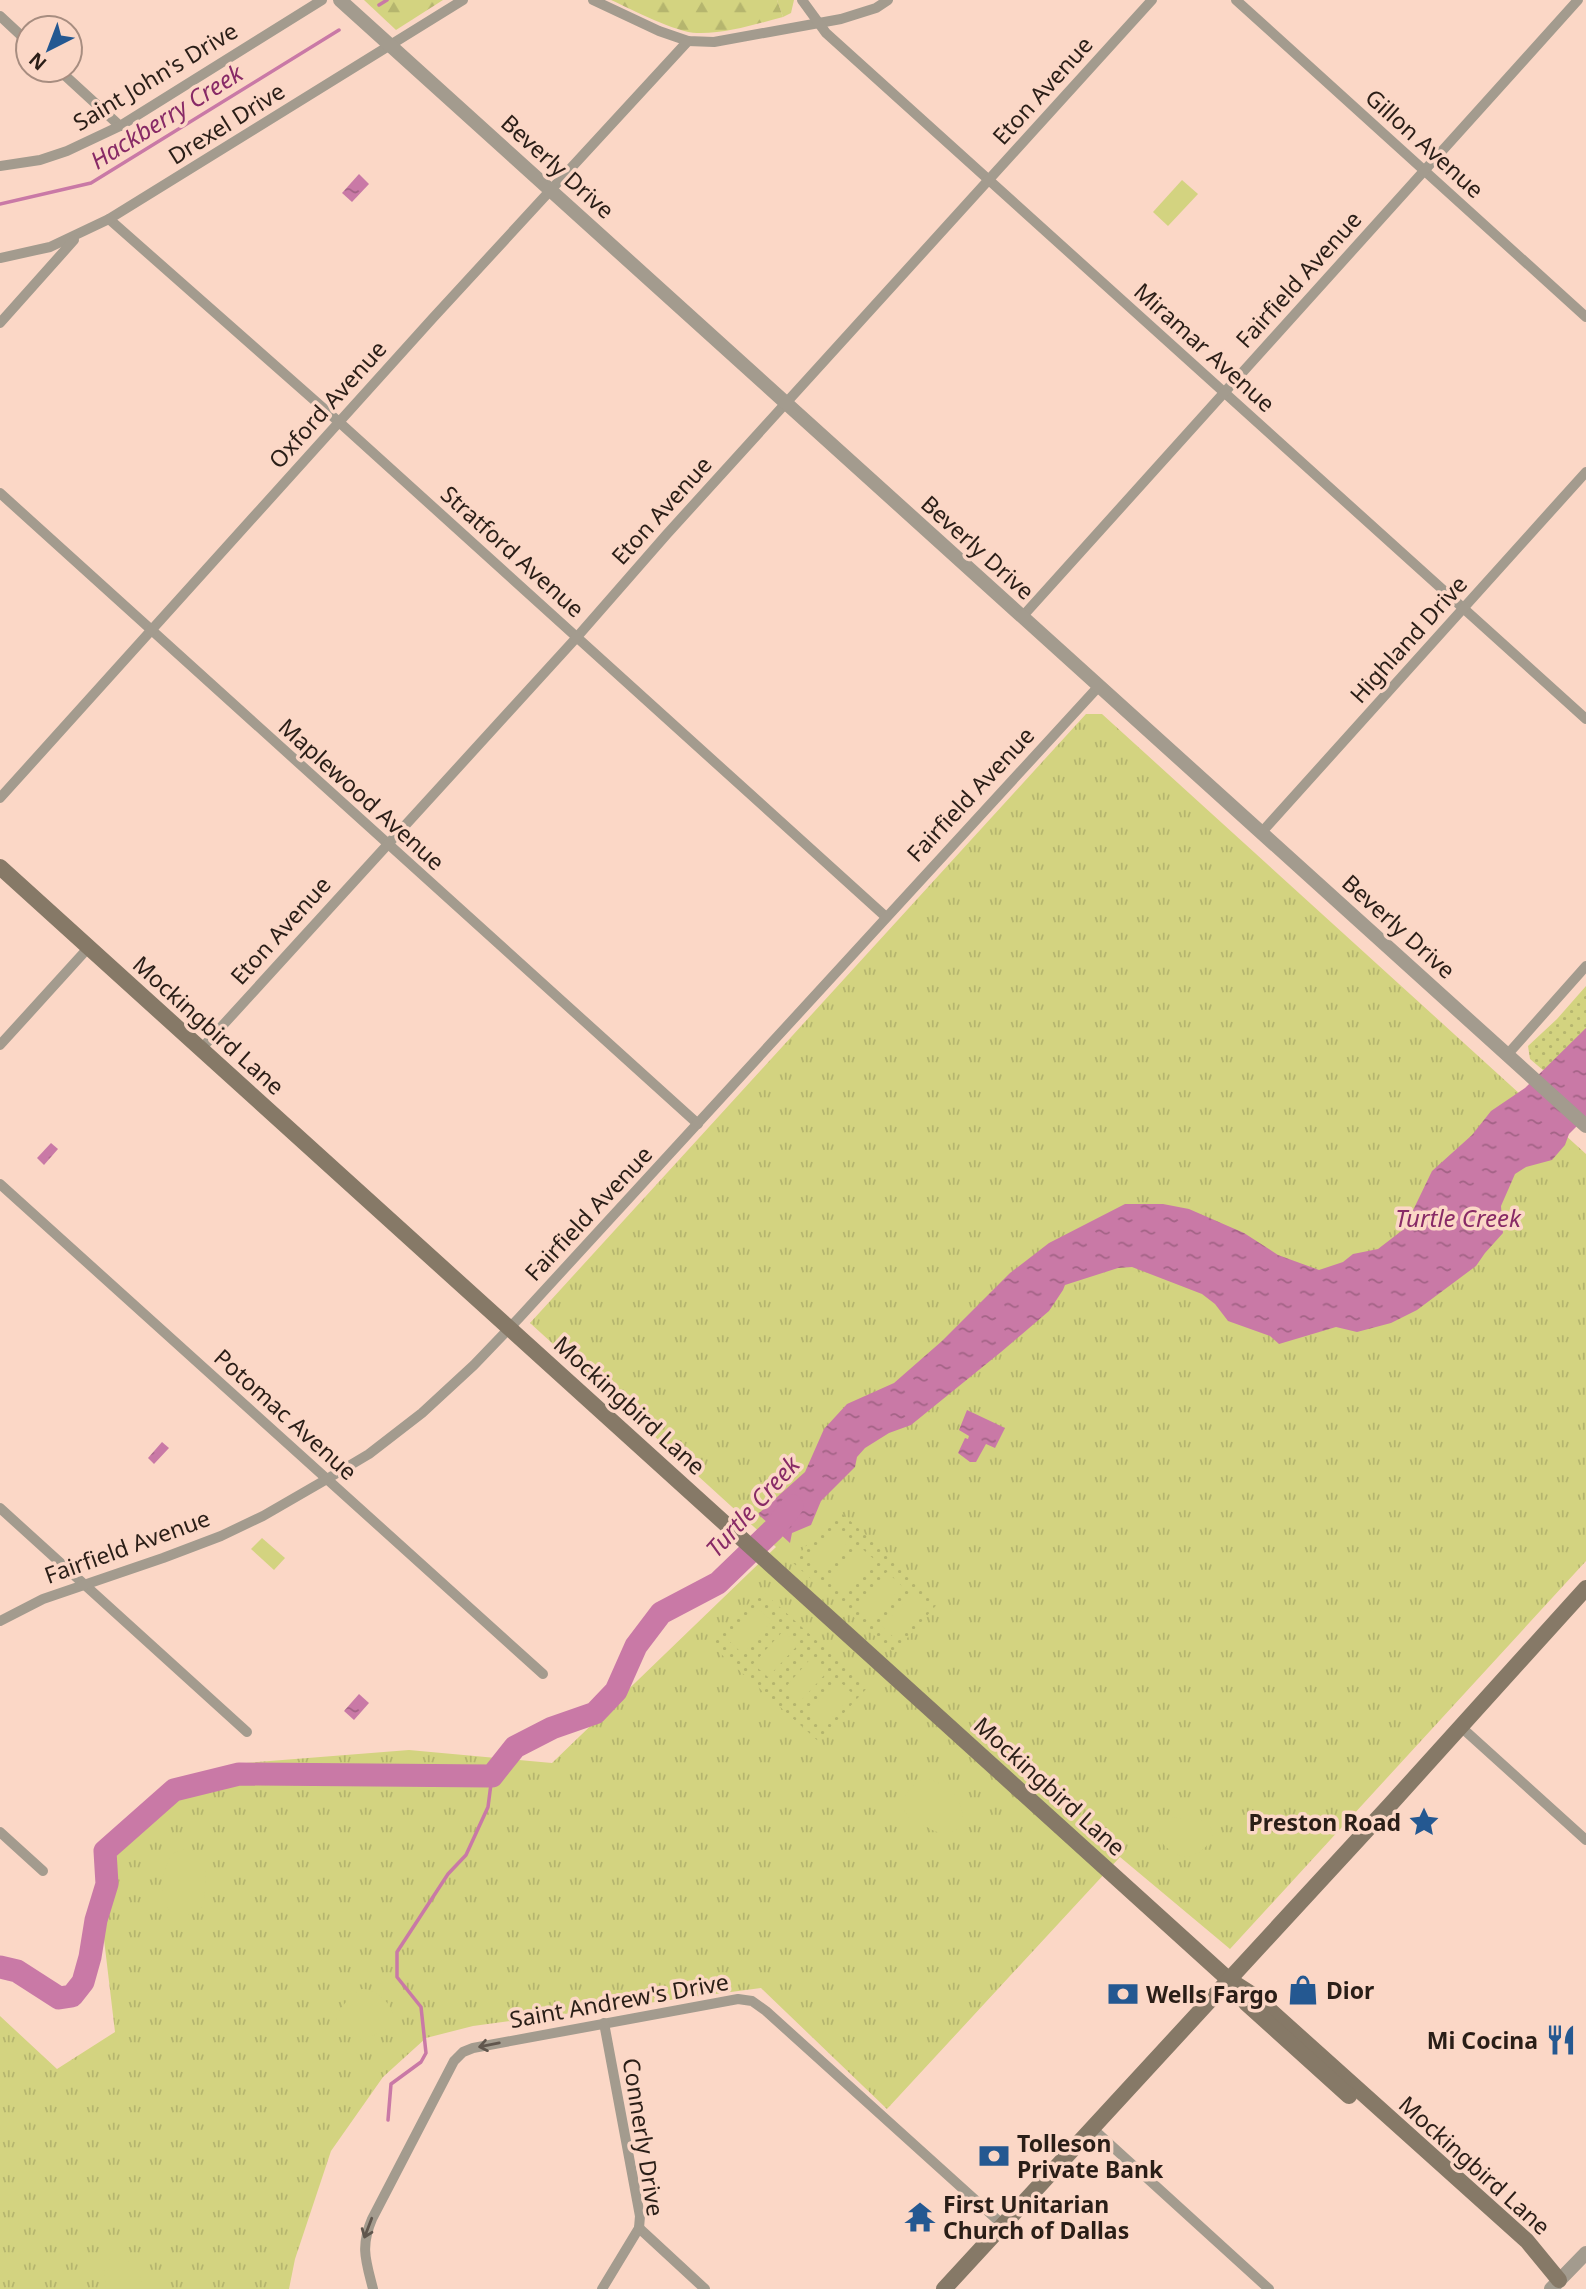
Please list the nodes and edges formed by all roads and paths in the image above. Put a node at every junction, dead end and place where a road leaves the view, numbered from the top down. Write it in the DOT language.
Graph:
graph roads {
  1 [pos="322,0"];
  2 [pos="340,0"];
  3 [pos="463,0"];
  4 [pos="593,0"];
  5 [pos="802,0"];
  6 [pos="888,0"];
  7 [pos="1152,0"];
  8 [pos="1236,0"];
  9 [pos="1578,0"];
  10 [pos="0,16"];
  11 [pos="817,22"];
  12 [pos="14,29"];
  13 [pos="688,41"];
  14 [pos="390,46"];
  15 [pos="74,84"];
  16 [pos="120,126"];
  17 [pos="0,166"];
  18 [pos="1424,171"];
  19 [pos="989,180"];
  20 [pos="551,190"];
  21 [pos="109,219"];
  22 [pos="78,235"];
  23 [pos="0,258"];
  24 [pos="1586,317"];
  25 [pos="0,323"];
  26 [pos="1224,392"];
  27 [pos="786,403"];
  28 [pos="339,422"];
  29 [pos="1586,472"];
  30 [pos="0,493"];
  31 [pos="1463,609"];
  32 [pos="1022,617"];
  33 [pos="151,630"];
  34 [pos="577,637"];
  35 [pos="1099,686"];
  36 [pos="1586,719"];
  37 [pos="0,798"];
  38 [pos="1261,833"];
  39 [pos="386,844"];
  40 [pos="0,867"];
  41 [pos="886,917"];
  42 [pos="89,947"];
  43 [pos="1586,967"];
  44 [pos="0,1045"];
  45 [pos="202,1048"];
  46 [pos="1507,1055"];
  47 [pos="698,1124"];
  48 [pos="1586,1126"];
  49 [pos="0,1184"];
  50 [pos="510,1327"];
  51 [pos="327,1479"];
  52 [pos="0,1508"];
  53 [pos="84,1584"];
  54 [pos="1586,1588"];
  55 [pos="0,1621"];
  56 [pos="543,1674"];
  57 [pos="1461,1727"];
  58 [pos="247,1732"];
  59 [pos="0,1832"];
  60 [pos="1586,1840"];
  61 [pos="43,1871"];
  62 [pos="1228,1979"];
  63 [pos="604,2023"];
  64 [pos="1092,2128"];
  65 [pos="1003,2225"];
  66 [pos="639,2228"];
  67 [pos="1586,2253"];
  68 [pos="952,2286"];
  69 [pos="1560,2286"];
  70 [pos="373,2289"];
  71 [pos="602,2289"];
  72 [pos="705,2289"];
  73 [pos="1269,2289"];
  1 -- 16 [label="street, Saint John's Drive"];
  2 -- 14 [label="street, Beverly Drive"];
  3 -- 14 [label="street, Drexel Drive"];
  4 -- 13 [label="street"];
  5 -- 11 [label="street, Miramar Avenue"];
  6 -- 11 [label="street"];
  7 -- 19 [label="street, Eton Avenue"];
  8 -- 18 [label="street, Gillon Avenue"];
  9 -- 18 [label="street, Fairfield Avenue"];
  10 -- 12 [label="street"];
  11 -- 13 [label="street"];
  11 -- 19 [label="street, Miramar Avenue"];
  13 -- 20 [label="street, Oxford Avenue"];
  14 -- 20 [label="street, Beverly Drive"];
  14 -- 21 [label="street, Drexel Drive"];
  15 -- 16 [label="street"];
  16 -- 17 [label="street, Saint John's Drive"];
  18 -- 24 [label="street, Gillon Avenue"];
  18 -- 26 [label="street, Fairfield Avenue"];
  19 -- 26 [label="street, Miramar Avenue"];
  19 -- 27 [label="street, Eton Avenue"];
  20 -- 27 [label="street, Beverly Drive"];
  20 -- 28 [label="street, Oxford Avenue"];
  21 -- 22 [label="street, Drexel Drive"];
  21 -- 28 [label="street, Stratford Avenue"];
  22 -- 23 [label="street, Drexel Drive"];
  22 -- 25 [label="street"];
  26 -- 31 [label="street, Miramar Avenue"];
  26 -- 32 [label="street, Fairfield Avenue"];
  27 -- 32 [label="street, Beverly Drive"];
  27 -- 34 [label="street, Eton Avenue"];
  28 -- 33 [label="street, Oxford Avenue"];
  28 -- 34 [label="street, Stratford Avenue"];
  29 -- 31 [label="street, Highland Drive"];
  30 -- 33 [label="street, Maplewood Avenue"];
  31 -- 36 [label="street, Miramar Avenue"];
  31 -- 38 [label="street, Highland Drive"];
  32 -- 35 [label="street, Beverly Drive"];
  33 -- 37 [label="street, Oxford Avenue"];
  33 -- 39 [label="street, Maplewood Avenue"];
  34 -- 39 [label="street, Eton Avenue"];
  34 -- 41 [label="street, Stratford Avenue"];
  35 -- 38 [label="street, Beverly Drive"];
  35 -- 41 [label="street, Fairfield Avenue"];
  38 -- 46 [label="street, Beverly Drive"];
  39 -- 45 [label="street, Eton Avenue"];
  39 -- 47 [label="street, Maplewood Avenue"];
  40 -- 42 [label="main road, Mockingbird Lane"];
  41 -- 47 [label="street, Fairfield Avenue"];
  42 -- 44 [label="street"];
  42 -- 45 [label="main road, Mockingbird Lane"];
  43 -- 46 [label="street"];
  45 -- 50 [label="main road, Mockingbird Lane"];
  46 -- 48 [label="street, Beverly Drive"];
  47 -- 50 [label="street, Fairfield Avenue"];
  49 -- 51 [label="street, Potomac Avenue"];
  50 -- 51 [label="street, Fairfield Avenue"];
  50 -- 62 [label="main road, Mockingbird Lane"];
  51 -- 53 [label="street, Fairfield Avenue"];
  51 -- 56 [label="street, Potomac Avenue"];
  52 -- 53 [label="street"];
  53 -- 55 [label="street, Fairfield Avenue"];
  53 -- 58 [label="street"];
  54 -- 57 [label="main road"];
  57 -- 60 [label="street"];
  57 -- 62 [label="main road"];
  59 -- 61 [label="street"];
  62 -- 64 [label="main road"];
  62 -- 69 [label="main road, Mockingbird Lane"];
  63 -- 65 [label="street, Saint Andrew's Drive"];
  63 -- 66 [label="street, Connerly Drive"];
  63 -- 70 [label="street, Saint Andrew's Drive, one-way"];
  64 -- 65 [label="main road"];
  64 -- 73 [label="street"];
  65 -- 68 [label="main road"];
  66 -- 71 [label="street, Connerly Drive"];
  66 -- 72 [label="street"];
  67 -- 69 [label="street"];
}
